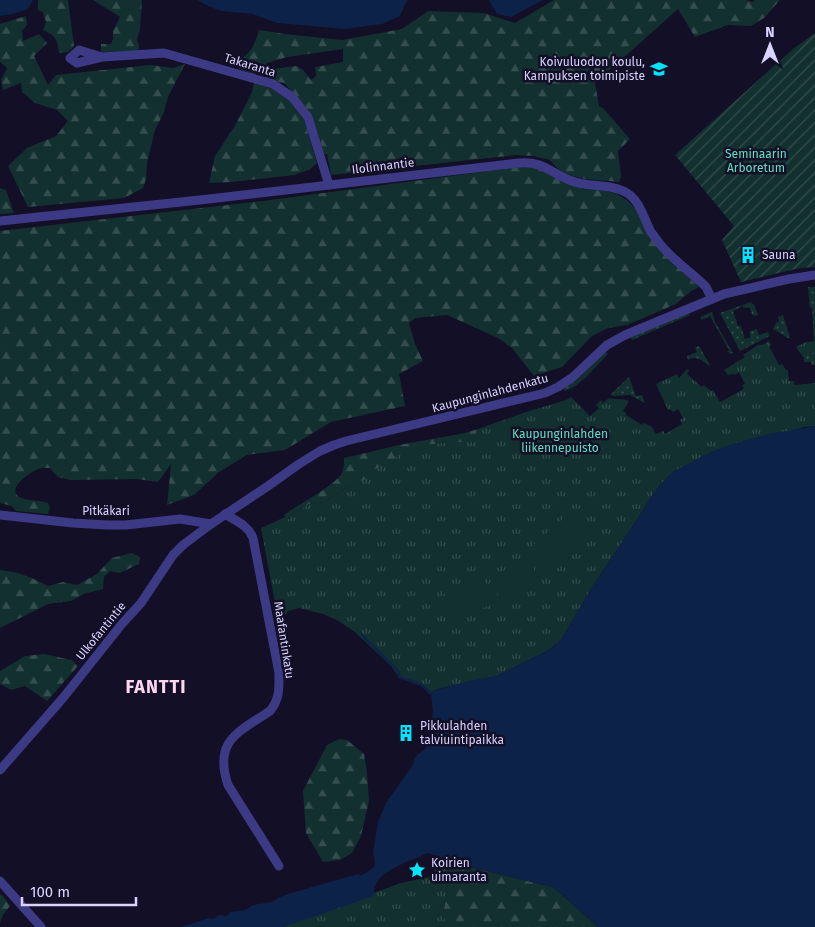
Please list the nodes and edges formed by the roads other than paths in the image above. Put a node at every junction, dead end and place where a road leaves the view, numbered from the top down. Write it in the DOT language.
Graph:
graph roads {
  1 [pos="102,57"];
  2 [pos="329,185"];
  3 [pos="0,221"];
  4 [pos="815,275"];
  5 [pos="712,299"];
  6 [pos="225,514"];
  7 [pos="0,515"];
  8 [pos="211,524"];
  9 [pos="0,770"];
  10 [pos="279,866"];
  11 [pos="0,882"];
  12 [pos="41,927"];
  1 -- 2 [label="street, Takaranta"];
  2 -- 3 [label="street, Ilolinnantie"];
  2 -- 5 [label="street, Ilolinnantie"];
  4 -- 5 [label="street, Kaupunginlahdenkatu"];
  5 -- 6 [label="street, Kaupunginlahdenkatu"];
  6 -- 8 [label="street, Ulkofantintie"];
  6 -- 10 [label="street, Maafantinkatu"];
  7 -- 8 [label="street, Pitkäkari"];
  8 -- 9 [label="street, Ulkofantintie"];
  11 -- 12 [label="street"];
}
